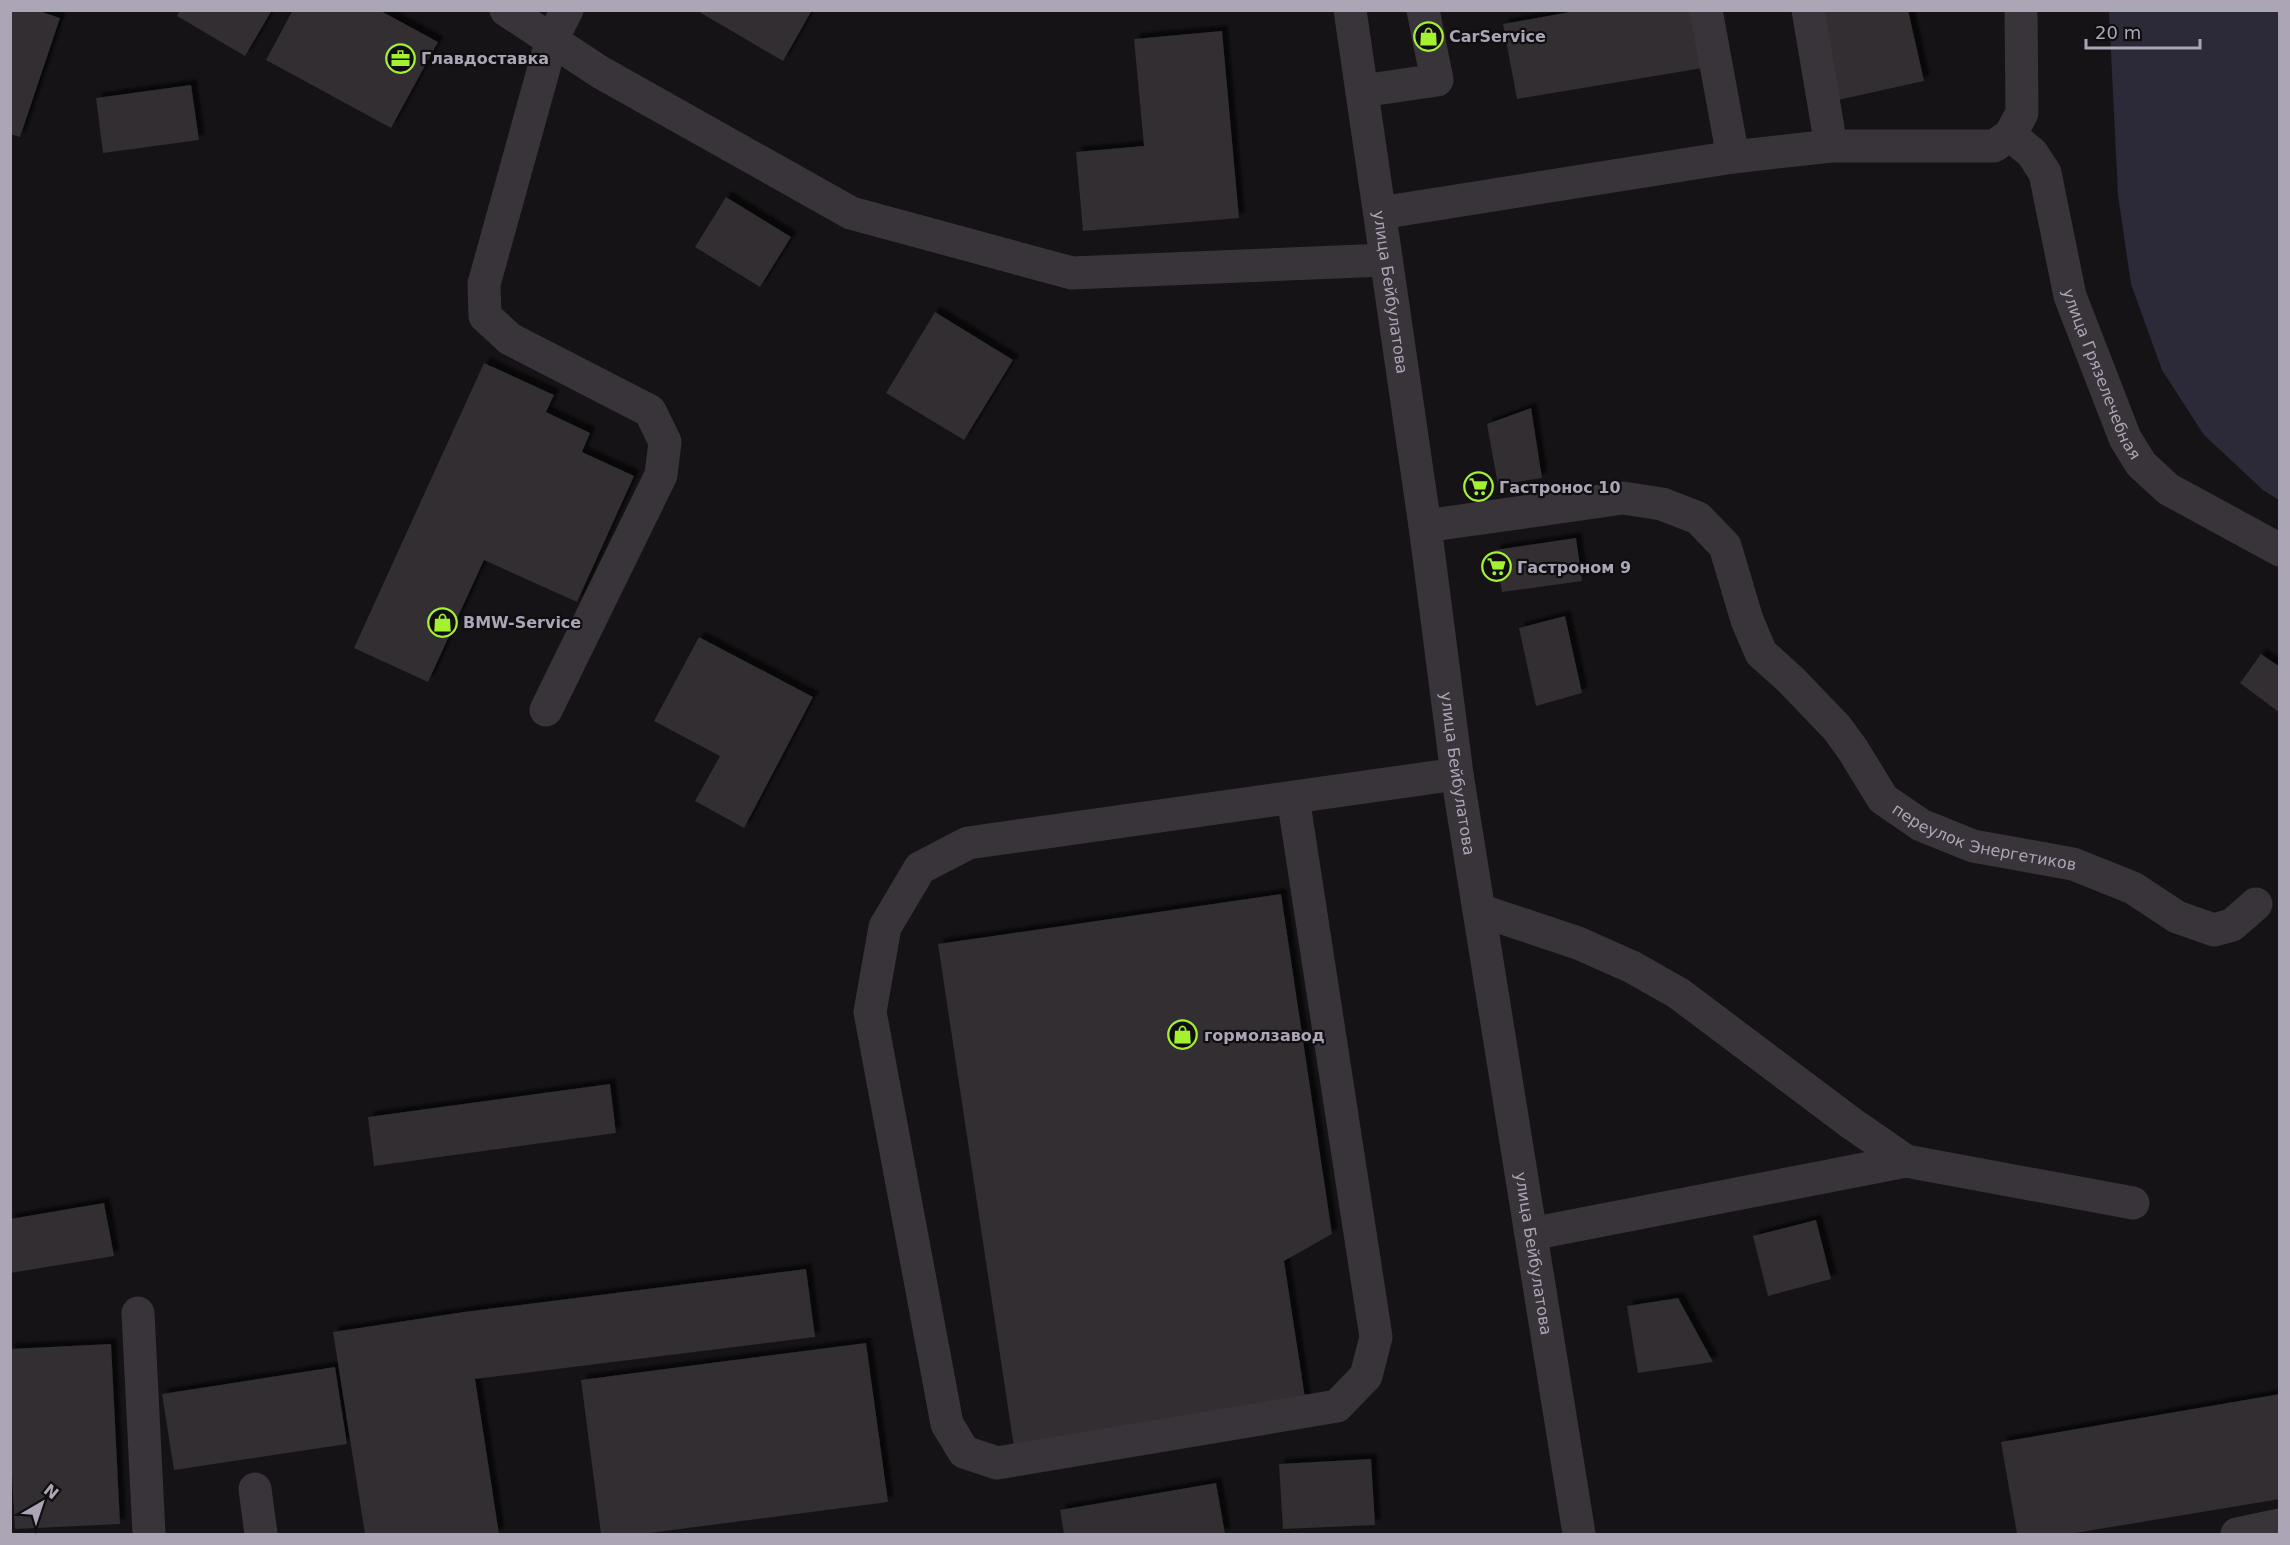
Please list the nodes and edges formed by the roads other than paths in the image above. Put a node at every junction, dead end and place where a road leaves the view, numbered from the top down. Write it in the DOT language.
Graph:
graph roads {
  1 [pos="506,10"];
  2 [pos="567,10"];
  3 [pos="1350,10"];
  4 [pos="1423,10"];
  5 [pos="1706,10"];
  6 [pos="1808,10"];
  7 [pos="2021,10"];
  8 [pos="552,39"];
  9 [pos="1362,91"];
  10 [pos="2010,135"];
  11 [pos="1831,146"];
  12 [pos="1732,158"];
  13 [pos="1380,213"];
  14 [pos="1385,260"];
  15 [pos="1425,526"];
  16 [pos="2280,550"];
  17 [pos="546,710"];
  18 [pos="1457,774"];
  19 [pos="1293,796"];
  20 [pos="2256,904"];
  21 [pos="1479,910"];
  22 [pos="1906,1161"];
  23 [pos="2133,1203"];
  24 [pos="1530,1234"];
  25 [pos="138,1313"];
  26 [pos="255,1489"];
  27 [pos="2280,1526"];
  28 [pos="149,1534"];
  29 [pos="261,1534"];
  30 [pos="1579,1534"];
  31 [pos="2237,1534"];
  1 -- 8 [label="street"];
  2 -- 8 [label="street"];
  3 -- 9 [label="street, улица Бейбулатова"];
  4 -- 9 [label="street"];
  5 -- 12 [label="street"];
  6 -- 11 [label="street"];
  7 -- 10 [label="street"];
  8 -- 14 [label="street"];
  8 -- 17 [label="street"];
  9 -- 13 [label="street, улица Бейбулатова"];
  10 -- 11 [label="street"];
  10 -- 16 [label="street, улица Грязелечебная"];
  11 -- 12 [label="street"];
  12 -- 13 [label="street"];
  13 -- 14 [label="street, улица Бейбулатова"];
  14 -- 15 [label="street, улица Бейбулатова"];
  15 -- 18 [label="street, улица Бейбулатова"];
  15 -- 20 [label="street, переулок Энергетиков"];
  18 -- 19 [label="street"];
  18 -- 21 [label="street, улица Бейбулатова"];
  19 -- 19 [label="street"];
  21 -- 22 [label="street"];
  21 -- 24 [label="street, улица Бейбулатова"];
  22 -- 23 [label="street"];
  22 -- 24 [label="street"];
  24 -- 30 [label="street, улица Бейбулатова"];
  25 -- 28 [label="street"];
  26 -- 29 [label="street"];
  27 -- 31 [label="street"];
}
